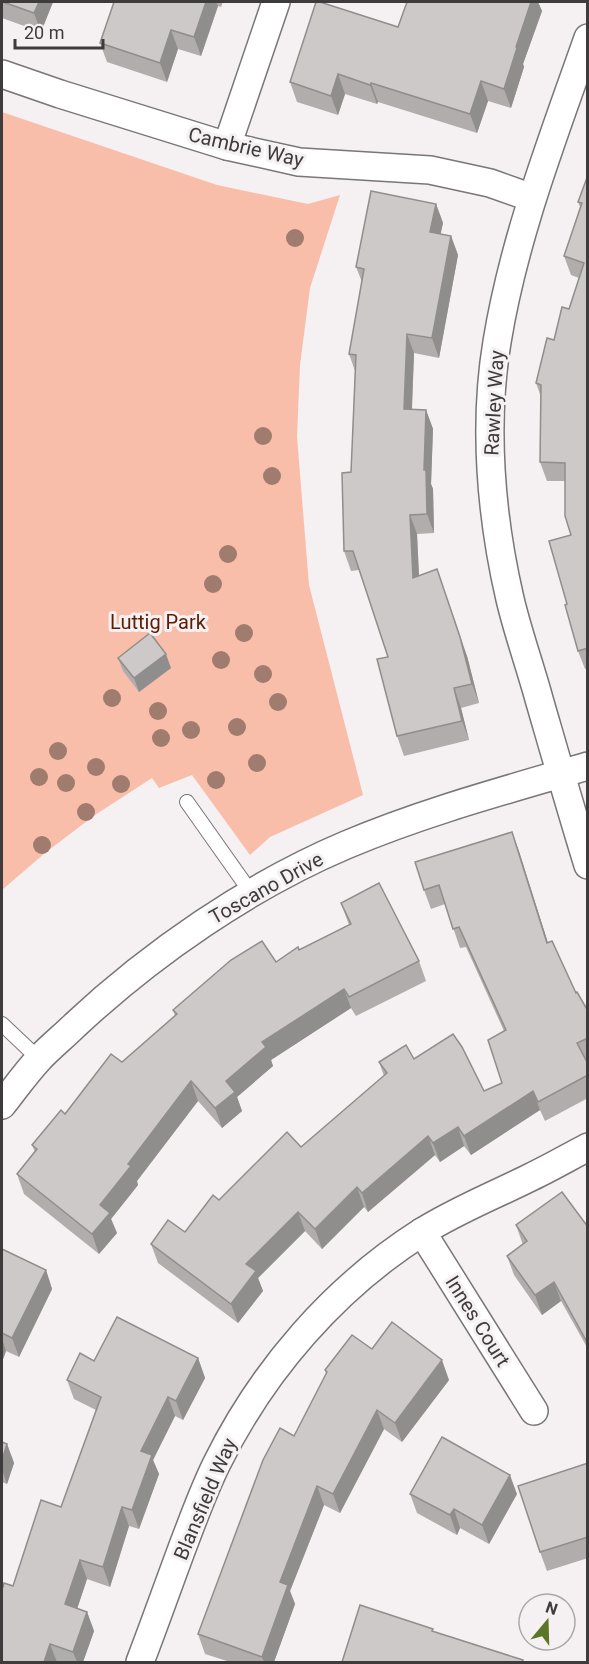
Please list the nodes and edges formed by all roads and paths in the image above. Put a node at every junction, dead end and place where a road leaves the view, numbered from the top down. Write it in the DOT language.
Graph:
graph roads {
  1 [pos="276,2"];
  2 [pos="588,38"];
  3 [pos="2,74"];
  4 [pos="228,146"];
  5 [pos="532,198"];
  6 [pos="588,766"];
  7 [pos="561,774"];
  8 [pos="187,802"];
  9 [pos="588,865"];
  10 [pos="252,894"];
  11 [pos="2,1024"];
  12 [pos="39,1059"];
  13 [pos="2,1106"];
  14 [pos="588,1147"];
  15 [pos="422,1232"];
  16 [pos="534,1411"];
  17 [pos="140,1662"];
  1 -- 4 [label="street"];
  2 -- 5 [label="street, Rawley Way"];
  3 -- 4 [label="street, Cambrie Way"];
  4 -- 5 [label="street, Cambrie Way"];
  5 -- 7 [label="street, Rawley Way"];
  6 -- 7 [label="street, Toscano Drive"];
  7 -- 9 [label="street"];
  7 -- 10 [label="street, Toscano Drive"];
  8 -- 10 [label="lane"];
  10 -- 12 [label="street, Toscano Drive"];
  11 -- 12 [label="lane"];
  12 -- 13 [label="street, Toscano Drive"];
  14 -- 15 [label="street, Blansfield Way"];
  15 -- 16 [label="street, Innes Court"];
  15 -- 17 [label="street, Blansfield Way"];
}
